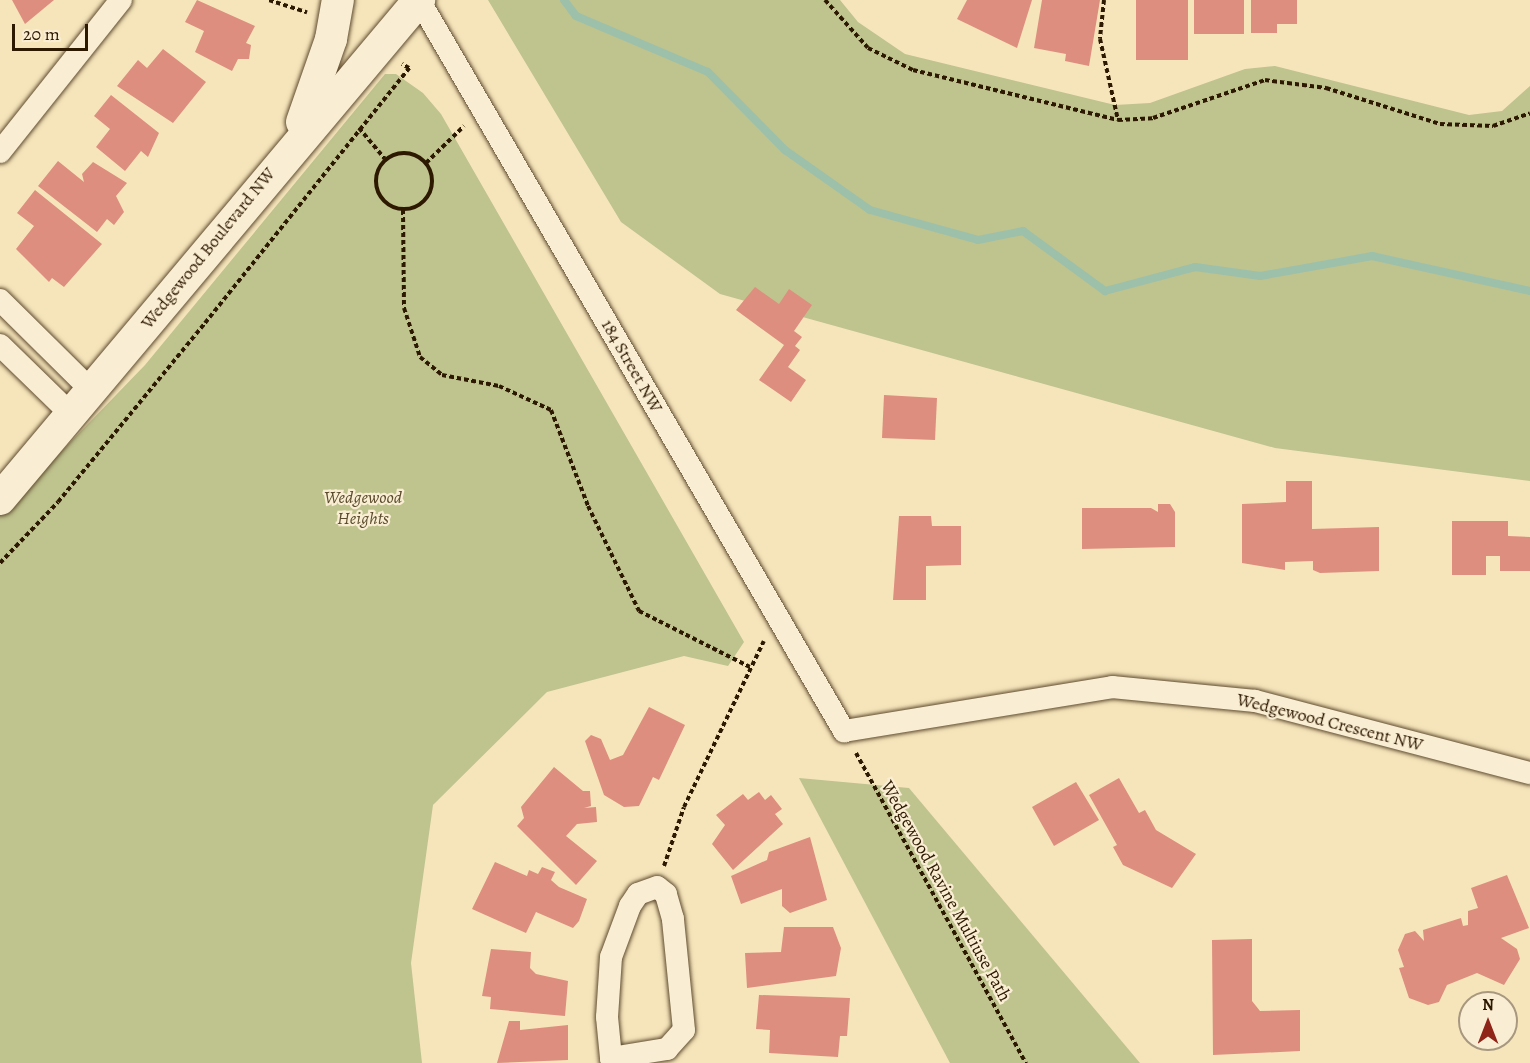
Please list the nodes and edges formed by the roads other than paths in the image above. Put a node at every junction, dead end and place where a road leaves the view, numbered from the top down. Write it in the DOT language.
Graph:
graph roads {
  1 [pos="121,0"];
  2 [pos="338,0"];
  3 [pos="419,0"];
  4 [pos="294,143"];
  5 [pos="0,152"];
  6 [pos="0,300"];
  7 [pos="0,345"];
  8 [pos="91,390"];
  9 [pos="71,414"];
  10 [pos="0,500"];
  11 [pos="844,731"];
  12 [pos="1530,773"];
  13 [pos="611,1061"];
  1 -- 5 [label="street"];
  2 -- 4 [label="street"];
  3 -- 4 [label="street, Wedgewood Boulevard NW"];
  3 -- 11 [label="street, 184 Street NW"];
  4 -- 8 [label="street, Wedgewood Boulevard NW"];
  6 -- 8 [label="street"];
  7 -- 9 [label="street"];
  8 -- 9 [label="street, Wedgewood Boulevard NW"];
  9 -- 10 [label="street, Wedgewood Boulevard NW"];
  11 -- 12 [label="street, Wedgewood Crescent NW"];
  13 -- 13 [label="street"];
}
